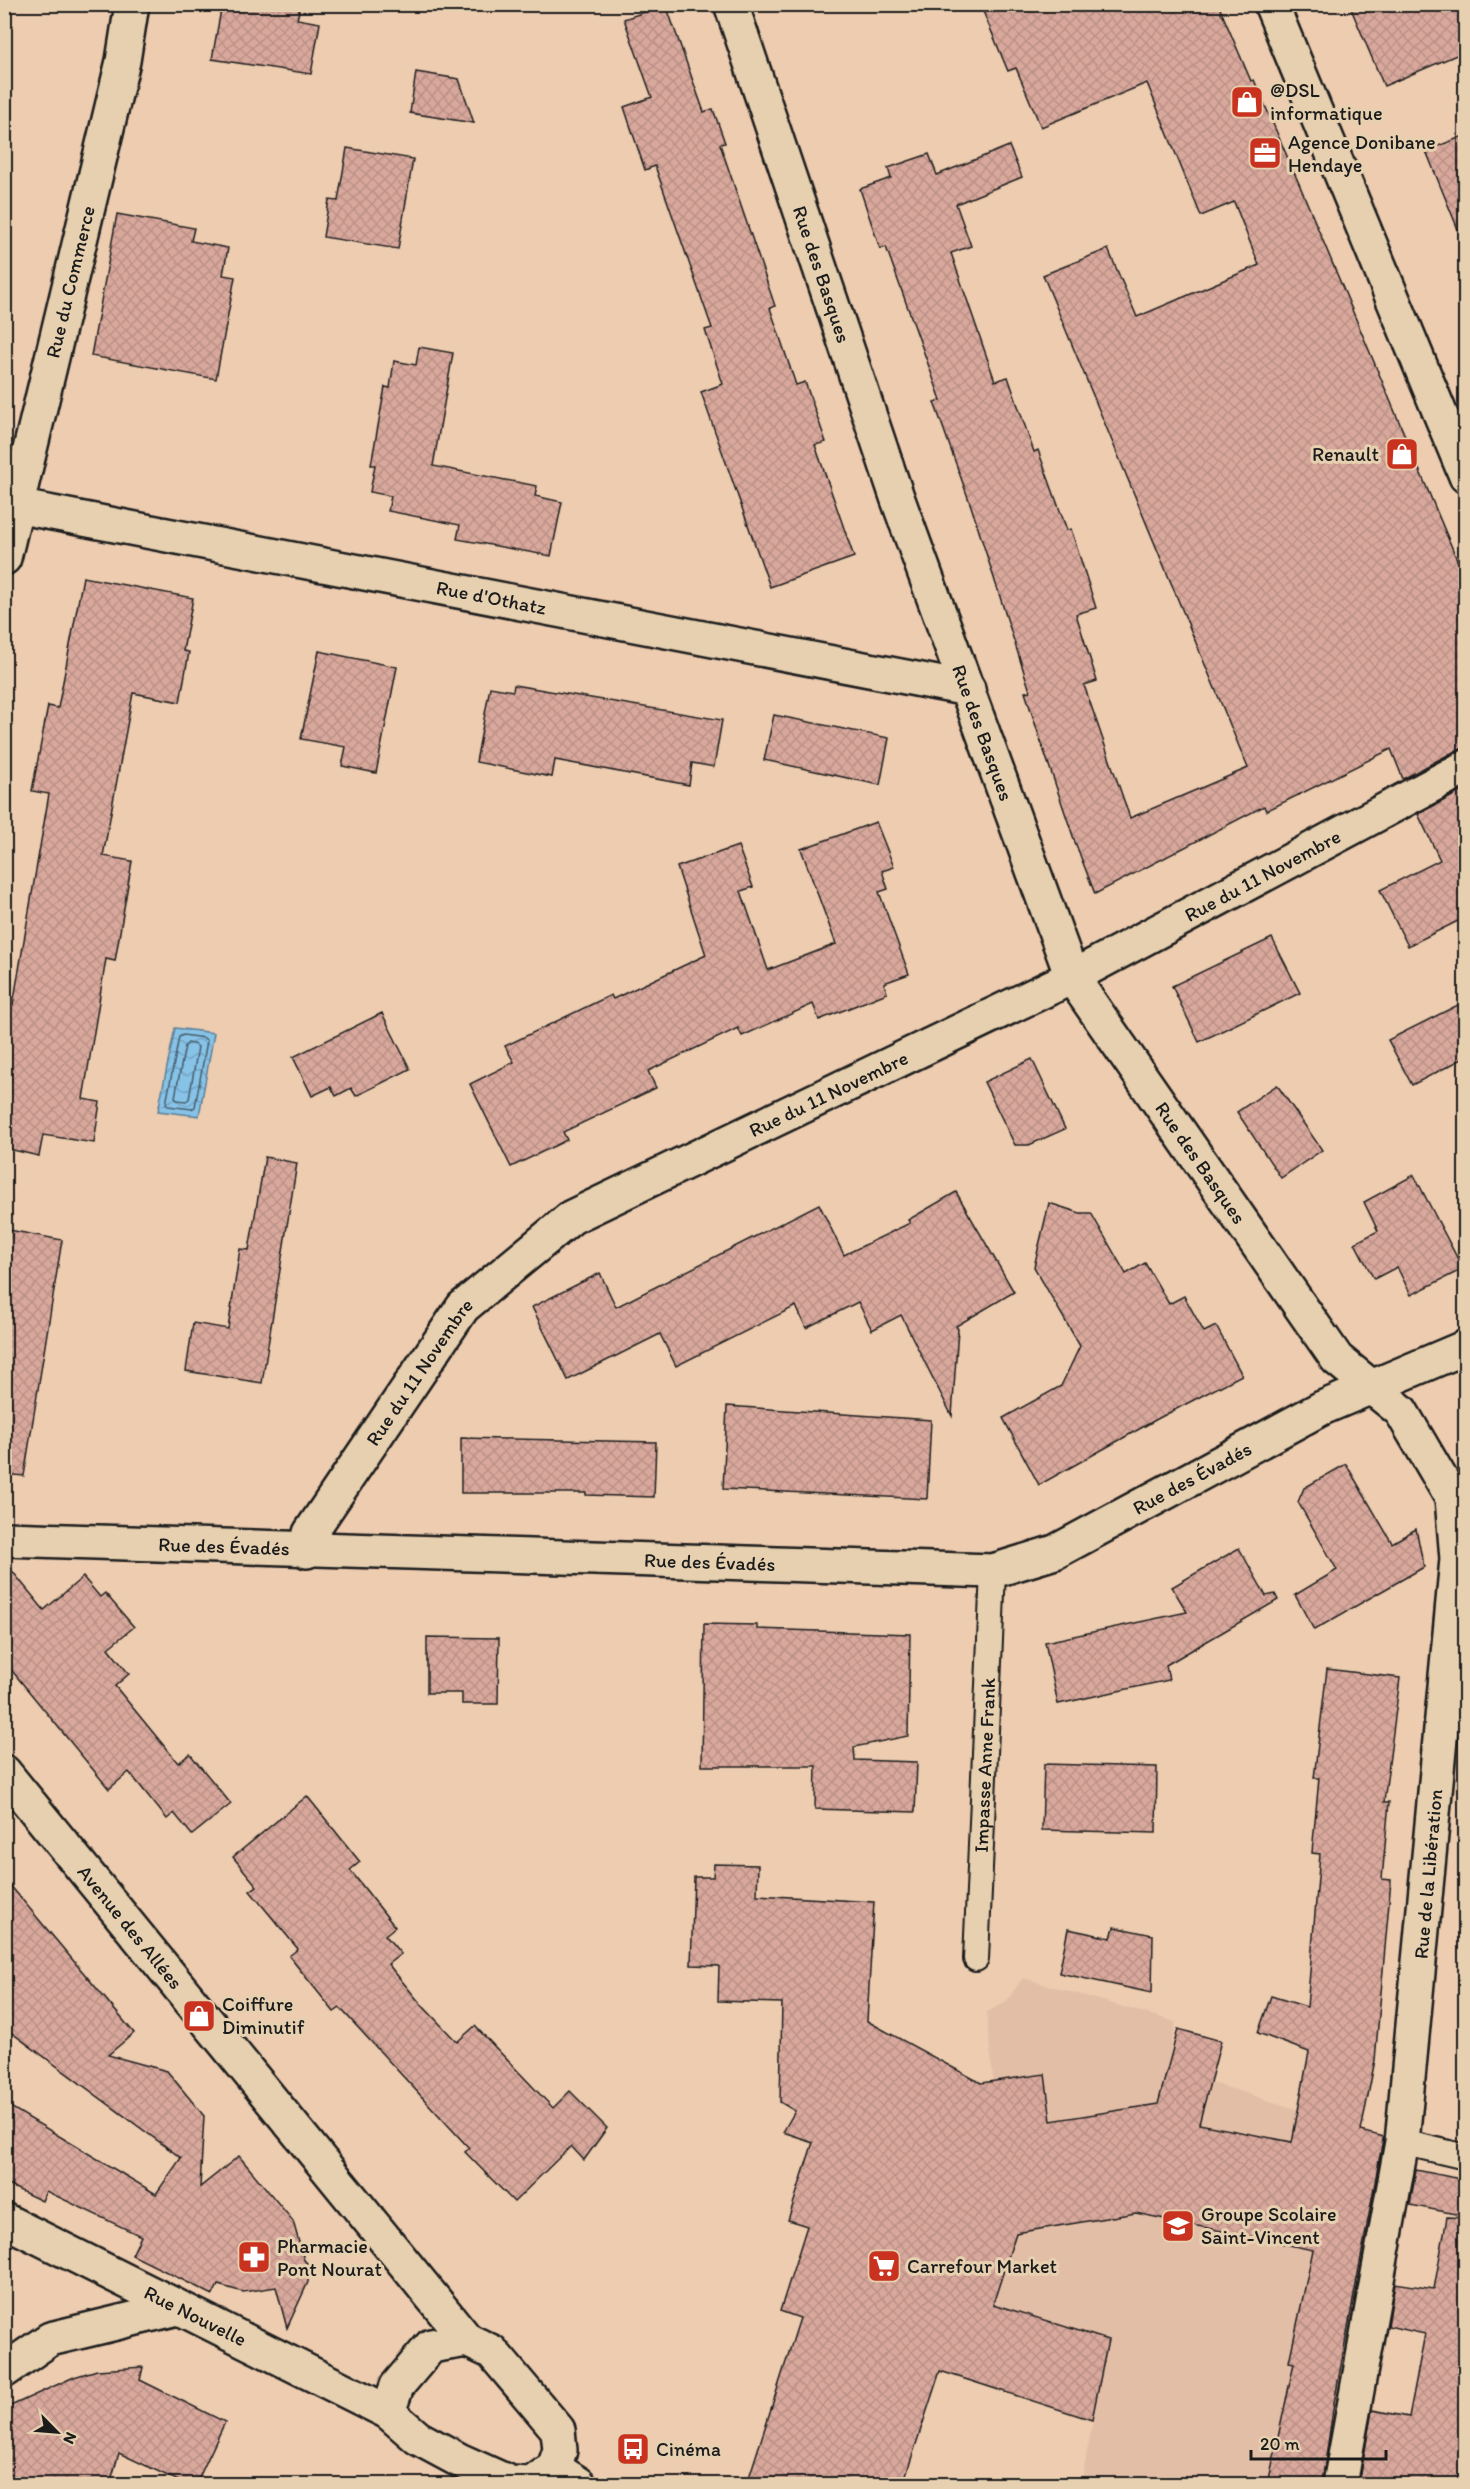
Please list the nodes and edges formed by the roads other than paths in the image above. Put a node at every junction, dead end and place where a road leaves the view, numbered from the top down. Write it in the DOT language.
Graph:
graph roads {
  1 [pos="132,4"];
  2 [pos="731,4"];
  3 [pos="1271,4"];
  4 [pos="1466,476"];
  5 [pos="16,506"];
  6 [pos="4,558"];
  7 [pos="968,689"];
  8 [pos="1466,767"];
  9 [pos="1072,977"];
  10 [pos="1466,1347"];
  11 [pos="1372,1388"];
  12 [pos="4,1539"];
  13 [pos="307,1551"];
  14 [pos="993,1571"];
  15 [pos="4,1772"];
  16 [pos="976,1959"];
  17 [pos="1402,2142"];
  18 [pos="1466,2157"];
  19 [pos="4,2220"];
  20 [pos="415,2276"];
  21 [pos="178,2307"];
  22 [pos="467,2340"];
  23 [pos="431,2346"];
  24 [pos="4,2371"];
  25 [pos="388,2412"];
  26 [pos="556,2481"];
  27 [pos="1340,2484"];
  1 -- 5 [label="street, Rue du Commerce"];
  2 -- 7 [label="street, Rue des Basques"];
  3 -- 4 [label="street"];
  5 -- 6 [label="street, Rue du Commerce"];
  5 -- 7 [label="street, Rue d'Othatz"];
  7 -- 9 [label="street, Rue des Basques"];
  8 -- 9 [label="street, Rue du 11 Novembre"];
  9 -- 11 [label="street, Rue des Basques"];
  9 -- 13 [label="street, Rue du 11 Novembre"];
  10 -- 11 [label="street"];
  11 -- 14 [label="street, Rue des Évadés"];
  11 -- 17 [label="street, Rue de la Libération"];
  12 -- 13 [label="street, Rue des Évadés"];
  13 -- 14 [label="street, Rue des Évadés"];
  14 -- 16 [label="lane, Impasse Anne Frank"];
  15 -- 20 [label="street, Avenue des Allées"];
  17 -- 18 [label="lane"];
  17 -- 27 [label="street, Rue de la Libération"];
  19 -- 21 [label="street, Rue Nouvelle"];
  20 -- 22 [label="street, Avenue des Allées"];
  20 -- 23 [label="street"];
  21 -- 24 [label="street"];
  21 -- 25 [label="street, Rue Nouvelle"];
  22 -- 23 [label="street"];
  22 -- 26 [label="street"];
  23 -- 25 [label="street"];
  25 -- 26 [label="street, Rue Nouvelle"];
}
